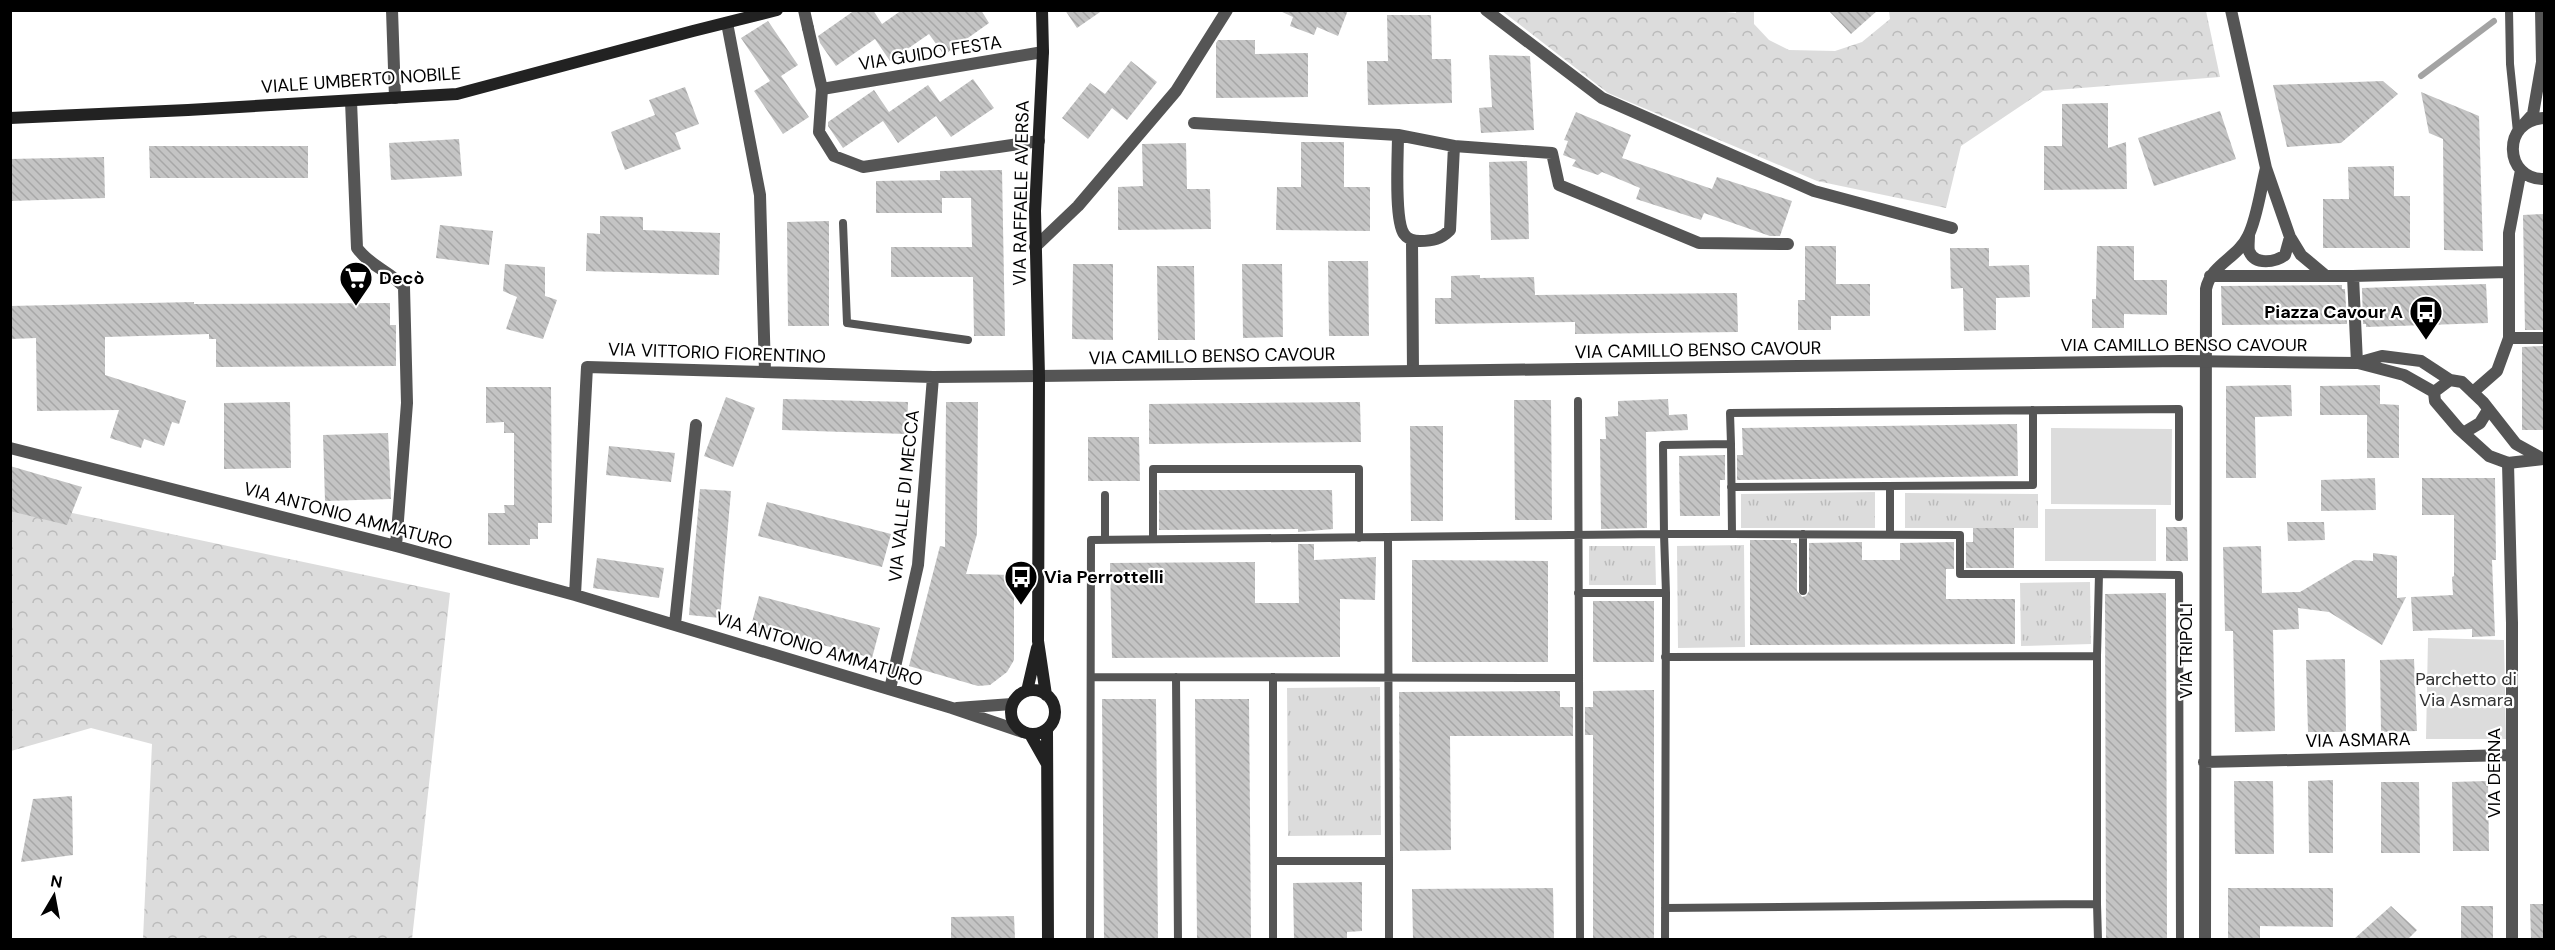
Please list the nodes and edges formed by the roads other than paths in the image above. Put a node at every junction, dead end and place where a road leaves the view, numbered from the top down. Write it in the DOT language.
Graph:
graph roads {
  1 [pos="392,10"];
  2 [pos="777,10"];
  3 [pos="804,10"];
  4 [pos="1042,10"];
  5 [pos="1227,10"];
  6 [pos="1486,10"];
  7 [pos="2231,10"];
  8 [pos="2509,10"];
  9 [pos="2541,10"];
  10 [pos="727,22"];
  11 [pos="1043,52"];
  12 [pos="2542,62"];
  13 [pos="2544,78"];
  14 [pos="822,89"];
  15 [pos="394,98"];
  16 [pos="351,101"];
  17 [pos="10,117"];
  18 [pos="2544,118"];
  19 [pos="1194,123"];
  20 [pos="2520,128"];
  21 [pos="1398,135"];
  22 [pos="1039,141"];
  23 [pos="1454,146"];
  24 [pos="2266,168"];
  25 [pos="2521,170"];
  26 [pos="2544,178"];
  27 [pos="843,223"];
  28 [pos="1952,228"];
  29 [pos="2248,236"];
  30 [pos="2290,237"];
  31 [pos="1412,241"];
  32 [pos="1788,244"];
  33 [pos="1035,247"];
  34 [pos="2508,272"];
  35 [pos="2325,275"];
  36 [pos="2210,276"];
  37 [pos="2353,276"];
  38 [pos="2509,338"];
  39 [pos="2544,338"];
  40 [pos="968,340"];
  41 [pos="2206,362"];
  42 [pos="2357,363"];
  43 [pos="765,372"];
  44 [pos="1413,372"];
  45 [pos="933,376"];
  46 [pos="1039,376"];
  47 [pos="2450,380"];
  48 [pos="2434,392"];
  49 [pos="2473,392"];
  50 [pos="1578,401"];
  51 [pos="2033,410"];
  52 [pos="2488,410"];
  53 [pos="696,425"];
  54 [pos="2465,432"];
  55 [pos="1731,444"];
  56 [pos="10,448"];
  57 [pos="2544,459"];
  58 [pos="2508,463"];
  59 [pos="1890,486"];
  60 [pos="1731,487"];
  61 [pos="1105,495"];
  62 [pos="2179,517"];
  63 [pos="1664,534"];
  64 [pos="1732,534"];
  65 [pos="1803,534"];
  66 [pos="1890,534"];
  67 [pos="1578,536"];
  68 [pos="1359,538"];
  69 [pos="1388,538"];
  70 [pos="1153,539"];
  71 [pos="1105,540"];
  72 [pos="396,546"];
  73 [pos="2099,574"];
  74 [pos="1803,591"];
  75 [pos="1578,592"];
  76 [pos="1666,593"];
  77 [pos="575,595"];
  78 [pos="675,624"];
  79 [pos="1038,640"];
  80 [pos="2097,656"];
  81 [pos="1665,657"];
  82 [pos="1091,676"];
  83 [pos="1176,677"];
  84 [pos="1273,677"];
  85 [pos="1389,678"];
  86 [pos="1578,678"];
  87 [pos="890,689"];
  88 [pos="1027,691"];
  89 [pos="1046,695"];
  90 [pos="1012,704"];
  91 [pos="952,708"];
  92 [pos="1047,729"];
  93 [pos="1027,733"];
  94 [pos="2512,755"];
  95 [pos="2204,762"];
  96 [pos="1049,768"];
  97 [pos="1273,861"];
  98 [pos="1389,861"];
  99 [pos="2097,904"];
  100 [pos="1665,908"];
  101 [pos="1048,939"];
  102 [pos="1090,939"];
  103 [pos="1178,939"];
  104 [pos="1273,939"];
  105 [pos="1389,939"];
  106 [pos="1580,939"];
  107 [pos="1665,939"];
  108 [pos="2098,939"];
  109 [pos="2180,939"];
  110 [pos="2205,939"];
  111 [pos="2512,939"];
  1 -- 15 [label="street"];
  2 -- 10 [label="main road, VIALE UMBERTO NOBILE"];
  3 -- 14 [label="street"];
  4 -- 11 [label="main road, VIA RAFFAELE AVERSA"];
  5 -- 33 [label="street"];
  6 -- 28 [label="street"];
  7 -- 24 [label="street"];
  8 -- 20 [label="lane"];
  9 -- 12 [label="street"];
  10 -- 15 [label="main road, VIALE UMBERTO NOBILE"];
  10 -- 43 [label="street"];
  11 -- 14 [label="street, VIA GUIDO FESTA"];
  11 -- 22 [label="main road, VIA RAFFAELE AVERSA"];
  12 -- 13 [label="street"];
  12 -- 20 [label="street"];
  14 -- 22 [label="street"];
  15 -- 16 [label="main road, VIALE UMBERTO NOBILE"];
  16 -- 17 [label="main road, VIALE UMBERTO NOBILE"];
  16 -- 72 [label="street"];
  18 -- 20 [label="street"];
  19 -- 21 [label="street"];
  20 -- 25 [label="street"];
  21 -- 23 [label="street"];
  21 -- 31 [label="street"];
  22 -- 33 [label="main road, VIA RAFFAELE AVERSA"];
  23 -- 31 [label="street"];
  23 -- 32 [label="street"];
  24 -- 29 [label="street"];
  24 -- 30 [label="street"];
  25 -- 26 [label="street"];
  25 -- 34 [label="street"];
  27 -- 40 [label="lane"];
  29 -- 30 [label="street"];
  29 -- 36 [label="street"];
  30 -- 35 [label="street"];
  31 -- 44 [label="street"];
  33 -- 46 [label="main road, VIA RAFFAELE AVERSA"];
  34 -- 37 [label="street"];
  34 -- 38 [label="street"];
  35 -- 36 [label="street"];
  35 -- 37 [label="street"];
  36 -- 41 [label="street, VIA TRIPOLI"];
  37 -- 42 [label="street"];
  38 -- 39 [label="street"];
  38 -- 49 [label="street"];
  41 -- 42 [label="street, VIA CAMILLO BENSO CAVOUR"];
  41 -- 44 [label="street, VIA CAMILLO BENSO CAVOUR"];
  41 -- 95 [label="street, VIA TRIPOLI"];
  42 -- 47 [label="street"];
  42 -- 48 [label="street"];
  43 -- 45 [label="street, VIA VITTORIO FIORENTINO"];
  43 -- 77 [label="street, VIA VITTORIO FIORENTINO"];
  44 -- 46 [label="street, VIA CAMILLO BENSO CAVOUR"];
  45 -- 46 [label="street, VIA VITTORIO FIORENTINO"];
  45 -- 87 [label="street, VIA VALLE DI MECCA"];
  46 -- 79 [label="main road, VIA RAFFAELE AVERSA"];
  47 -- 48 [label="street"];
  47 -- 49 [label="street"];
  48 -- 54 [label="street"];
  49 -- 52 [label="street"];
  50 -- 67 [label="lane"];
  51 -- 55 [label="lane"];
  51 -- 59 [label="lane"];
  51 -- 62 [label="lane"];
  52 -- 54 [label="street"];
  52 -- 57 [label="street"];
  53 -- 78 [label="street"];
  54 -- 58 [label="street"];
  55 -- 60 [label="lane"];
  55 -- 63 [label="lane"];
  56 -- 72 [label="street, VIA ANTONIO AMMATURO"];
  57 -- 58 [label="street"];
  58 -- 94 [label="street, VIA DERNA"];
  59 -- 60 [label="lane"];
  59 -- 66 [label="lane"];
  60 -- 64 [label="lane"];
  61 -- 71 [label="lane"];
  63 -- 64 [label="lane"];
  63 -- 67 [label="lane"];
  63 -- 76 [label="lane"];
  64 -- 65 [label="lane"];
  65 -- 66 [label="lane"];
  65 -- 74 [label="lane"];
  66 -- 73 [label="lane"];
  67 -- 69 [label="lane"];
  67 -- 75 [label="lane"];
  68 -- 69 [label="lane"];
  68 -- 70 [label="lane"];
  68 -- 70 [label="lane"];
  69 -- 85 [label="lane"];
  70 -- 71 [label="lane"];
  71 -- 82 [label="lane"];
  72 -- 77 [label="street, VIA ANTONIO AMMATURO"];
  73 -- 80 [label="lane"];
  73 -- 109 [label="lane"];
  75 -- 76 [label="lane"];
  75 -- 86 [label="lane"];
  76 -- 81 [label="lane"];
  77 -- 78 [label="street, VIA ANTONIO AMMATURO"];
  78 -- 87 [label="street, VIA ANTONIO AMMATURO"];
  79 -- 88 [label="main road"];
  79 -- 89 [label="main road"];
  80 -- 81 [label="lane"];
  80 -- 99 [label="lane"];
  81 -- 100 [label="lane"];
  82 -- 83 [label="lane"];
  82 -- 102 [label="lane"];
  83 -- 84 [label="lane"];
  83 -- 103 [label="lane"];
  84 -- 85 [label="lane"];
  84 -- 97 [label="lane"];
  85 -- 86 [label="lane"];
  85 -- 98 [label="lane"];
  86 -- 106 [label="lane"];
  87 -- 91 [label="street, VIA ANTONIO AMMATURO"];
  88 -- 89 [label="main road"];
  88 -- 90 [label="main road"];
  89 -- 92 [label="main road"];
  90 -- 91 [label="street"];
  90 -- 93 [label="main road"];
  91 -- 93 [label="street, VIA ANTONIO AMMATURO"];
  92 -- 93 [label="main road"];
  92 -- 96 [label="main road"];
  93 -- 96 [label="main road"];
  94 -- 95 [label="street, VIA ASMARA"];
  94 -- 111 [label="street, VIA DERNA"];
  95 -- 110 [label="street, VIA TRIPOLI"];
  96 -- 101 [label="main road"];
  97 -- 98 [label="lane"];
  97 -- 104 [label="lane"];
  98 -- 105 [label="lane"];
  99 -- 100 [label="lane"];
  99 -- 108 [label="lane"];
  100 -- 107 [label="lane"];
}
